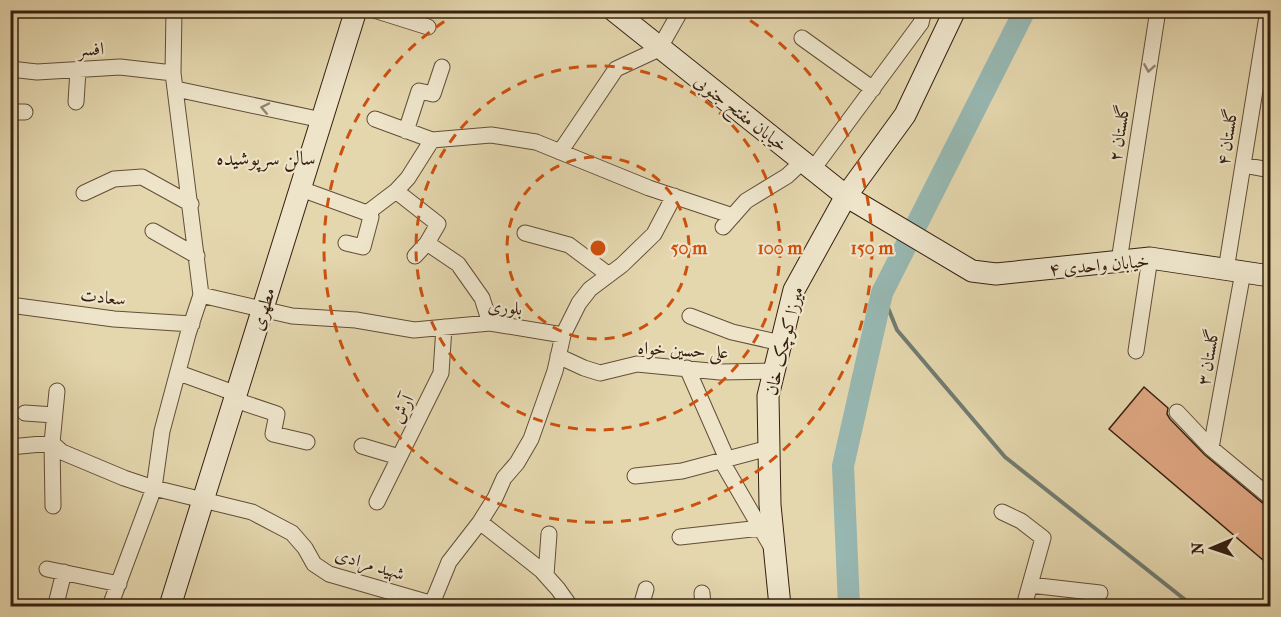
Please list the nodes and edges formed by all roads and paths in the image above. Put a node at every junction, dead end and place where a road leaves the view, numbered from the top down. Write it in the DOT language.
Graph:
graph roads {
  1 [pos="174,10"];
  2 [pos="356,10"];
  3 [pos="374,10"];
  4 [pos="613,10"];
  5 [pos="681,10"];
  6 [pos="924,10"];
  7 [pos="955,10"];
  8 [pos="1158,10"];
  9 [pos="1268,10"];
  10 [pos="428,27"];
  11 [pos="802,38"];
  12 [pos="659,49"];
  13 [pos="442,68"];
  14 [pos="10,69"];
  15 [pos="78,70"];
  16 [pos="173,73"];
  17 [pos="176,89"];
  18 [pos="873,89"];
  19 [pos="75,102"];
  20 [pos="375,119"];
  21 [pos="322,120"];
  22 [pos="406,130"];
  23 [pos="432,140"];
  24 [pos="560,152"];
  25 [pos="1243,165"];
  26 [pos="808,166"];
  27 [pos="1270,170"];
  28 [pos="301,189"];
  29 [pos="396,191"];
  30 [pos="84,193"];
  31 [pos="674,196"];
  32 [pos="846,196"];
  33 [pos="191,204"];
  34 [pos="871,212"];
  35 [pos="367,213"];
  36 [pos="153,231"];
  37 [pos="525,233"];
  38 [pos="346,243"];
  39 [pos="427,243"];
  40 [pos="197,256"];
  41 [pos="415,256"];
  42 [pos="1149,258"];
  43 [pos="1119,261"];
  44 [pos="1234,271"];
  45 [pos="609,275"];
  46 [pos="1270,276"];
  47 [pos="201,295"];
  48 [pos="10,305"];
  49 [pos="263,310"];
  50 [pos="690,316"];
  51 [pos="490,323"];
  52 [pos="192,324"];
  53 [pos="444,327"];
  54 [pos="563,335"];
  55 [pos="781,343"];
  56 [pos="1136,351"];
  57 [pos="558,356"];
  58 [pos="687,368"];
  59 [pos="774,371"];
  60 [pos="179,373"];
  61 [pos="57,391"];
  62 [pos="236,397"];
  63 [pos="1177,412"];
  64 [pos="25,413"];
  65 [pos="54,415"];
  66 [pos="307,442"];
  67 [pos="52,443"];
  68 [pos="362,446"];
  69 [pos="10,447"];
  70 [pos="769,448"];
  71 [pos="1211,448"];
  72 [pos="399,457"];
  73 [pos="724,460"];
  74 [pos="635,476"];
  75 [pos="154,488"];
  76 [pos="1270,497"];
  77 [pos="204,500"];
  78 [pos="377,502"];
  79 [pos="53,506"];
  80 [pos="1002,512"];
  81 [pos="480,522"];
  82 [pos="761,528"];
  83 [pos="549,534"];
  84 [pos="680,537"];
  85 [pos="775,552"];
  86 [pos="47,569"];
  87 [pos="64,572"];
  88 [pos="546,575"];
  89 [pos="119,584"];
  90 [pos="1030,585"];
  91 [pos="646,589"];
  92 [pos="1100,593"];
  93 [pos="57,600"];
  94 [pos="111,606"];
  95 [pos="170,606"];
  96 [pos="434,606"];
  97 [pos="570,606"];
  98 [pos="641,606"];
  99 [pos="780,606"];
  100 [pos="1024,606"];
  1 -- 16 [label="street"];
  2 -- 21 [label="main road, مطهری"];
  3 -- 10 [label="street"];
  4 -- 12 [label="main road, خیابان مفتح جنوبی"];
  5 -- 12 [label="street"];
  6 -- 18 [label="street"];
  7 -- 32 [label="main road, میرزا کوچک خان"];
  8 -- 43 [label="street, گلستان ۲, one-way"];
  9 -- 25 [label="street, گلستان ۴"];
  11 -- 18 [label="street"];
  12 -- 24 [label="street"];
  12 -- 26 [label="main road, خیابان مفتح جنوبی"];
  13 -- 22 [label="street"];
  14 -- 15 [label="street, افسر"];
  15 -- 16 [label="street, افسر"];
  15 -- 19 [label="street"];
  16 -- 17 [label="street"];
  21 -- 17 [label="street, one-way"];
  17 -- 33 [label="street"];
  18 -- 26 [label="street"];
  20 -- 22 [label="street"];
  21 -- 28 [label="main road, مطهری"];
  22 -- 23 [label="street"];
  23 -- 24 [label="street"];
  23 -- 29 [label="street"];
  24 -- 31 [label="street"];
  25 -- 27 [label="street"];
  25 -- 44 [label="street, گلستان ۴"];
  26 -- 31 [label="street"];
  26 -- 32 [label="main road, خیابان مفتح جنوبی"];
  28 -- 35 [label="street"];
  28 -- 49 [label="main road, مطهری"];
  29 -- 35 [label="street"];
  29 -- 39 [label="street"];
  30 -- 33 [label="street"];
  31 -- 45 [label="street"];
  32 -- 34 [label="main road, خیابان مفتح جنوبی"];
  32 -- 55 [label="main road, میرزا کوچک خان"];
  33 -- 40 [label="street"];
  34 -- 43 [label="main road, خیابان واحدی ۴"];
  35 -- 38 [label="street"];
  36 -- 40 [label="street"];
  37 -- 45 [label="street"];
  39 -- 41 [label="street"];
  39 -- 51 [label="street"];
  40 -- 47 [label="street"];
  42 -- 43 [label="main road, خیابان واحدی ۴"];
  42 -- 44 [label="main road, خیابان واحدی ۴"];
  42 -- 56 [label="street"];
  44 -- 46 [label="main road, خیابان واحدی ۴"];
  44 -- 71 [label="street, گلستان ۳"];
  45 -- 54 [label="street"];
  47 -- 49 [label="street, بلوری"];
  47 -- 52 [label="street"];
  48 -- 52 [label="street, سعادت"];
  49 -- 53 [label="street, بلوری"];
  49 -- 62 [label="main road, مطهری"];
  50 -- 55 [label="street"];
  51 -- 53 [label="street, بلوری"];
  51 -- 54 [label="street, بلوری"];
  52 -- 60 [label="street"];
  53 -- 72 [label="street, آرش"];
  54 -- 57 [label="street"];
  55 -- 59 [label="main road, میرزا کوچک خان"];
  57 -- 58 [label="street, علی حسین خواه"];
  57 -- 81 [label="street"];
  58 -- 59 [label="street, علی حسین خواه"];
  58 -- 73 [label="street"];
  59 -- 70 [label="main road, میرزا کوچک خان"];
  60 -- 62 [label="street"];
  60 -- 75 [label="street"];
  61 -- 65 [label="street"];
  62 -- 66 [label="street"];
  62 -- 77 [label="main road, مطهری"];
  63 -- 71 [label="street"];
  64 -- 65 [label="street"];
  65 -- 67 [label="street"];
  67 -- 69 [label="street"];
  67 -- 75 [label="street, شهید مرادی"];
  67 -- 79 [label="street"];
  68 -- 72 [label="street"];
  70 -- 73 [label="street"];
  70 -- 85 [label="main road, میرزا کوچک خان"];
  71 -- 76 [label="street"];
  72 -- 78 [label="street, آرش"];
  73 -- 74 [label="street"];
  73 -- 82 [label="street"];
  75 -- 77 [label="street, شهید مرادی"];
  75 -- 89 [label="street"];
  77 -- 95 [label="main road, مطهری"];
  77 -- 96 [label="street, شهید مرادی"];
  80 -- 90 [label="street"];
  81 -- 88 [label="street"];
  81 -- 96 [label="street"];
  82 -- 84 [label="street"];
  82 -- 85 [label="street"];
  83 -- 88 [label="street"];
  85 -- 99 [label="main road, میرزا کوچک خان"];
  86 -- 87 [label="street"];
  87 -- 89 [label="street"];
  87 -- 93 [label="street"];
  88 -- 97 [label="street"];
  89 -- 94 [label="street"];
  90 -- 92 [label="street"];
  90 -- 100 [label="street"];
  91 -- 98 [label="street"];
}
